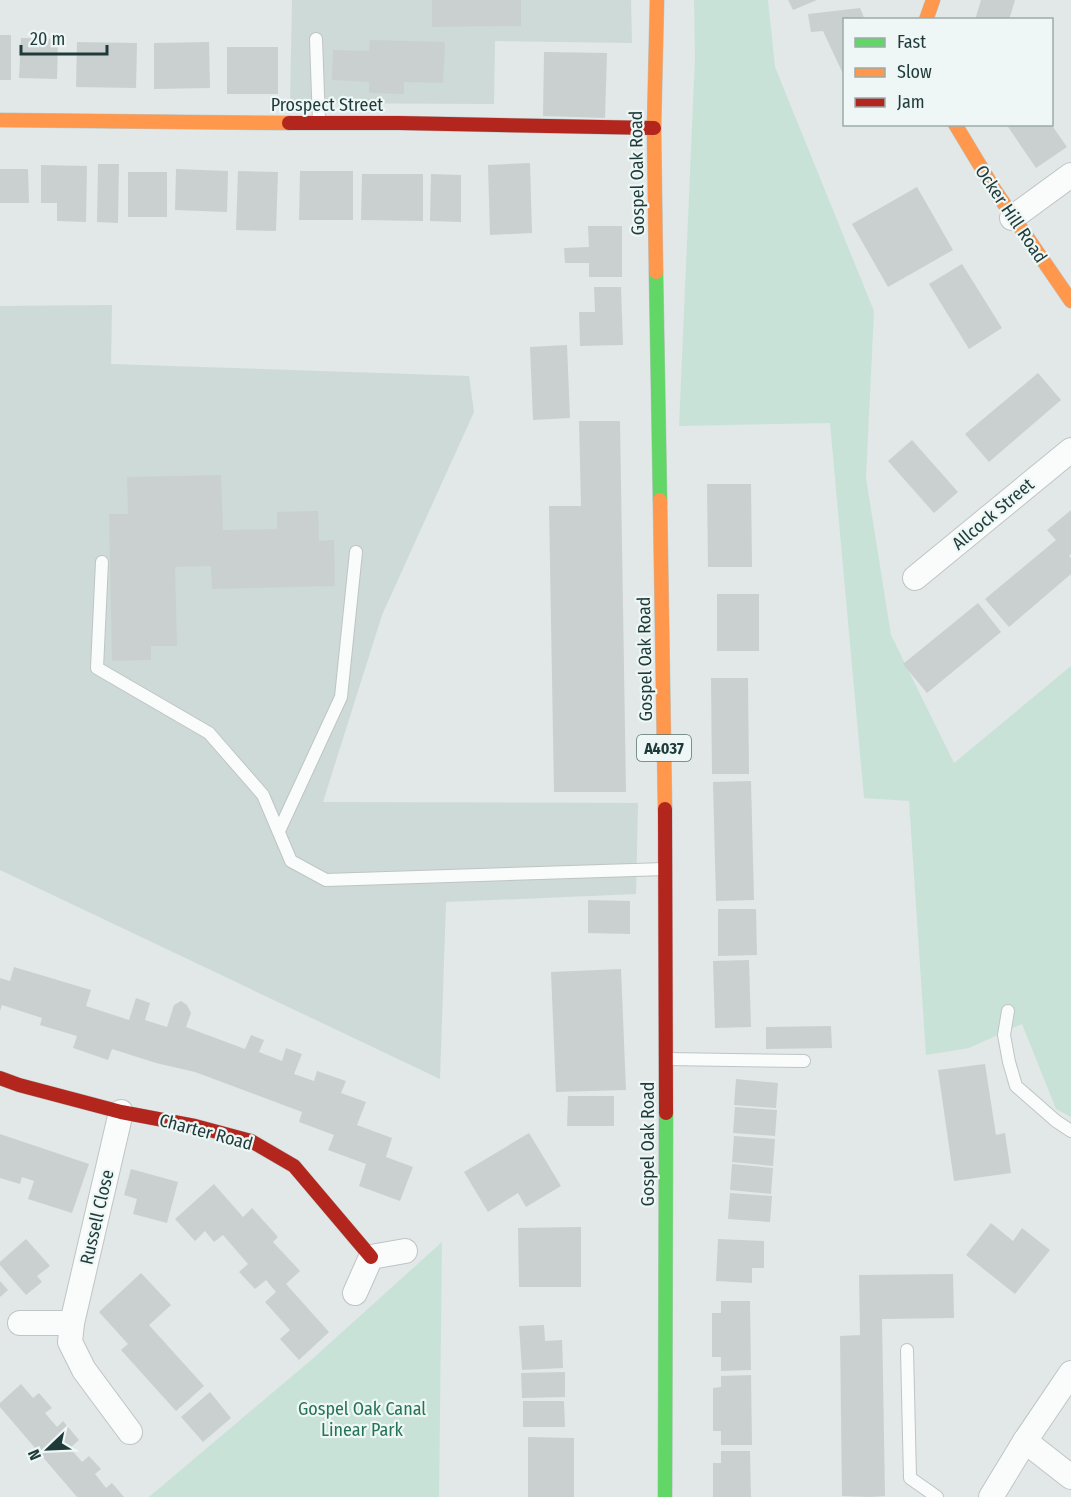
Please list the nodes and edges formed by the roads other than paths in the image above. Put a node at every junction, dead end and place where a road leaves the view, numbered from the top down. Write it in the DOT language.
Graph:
graph roads {
  1 [pos="657,0"];
  2 [pos="933,0"];
  3 [pos="927,18"];
  4 [pos="316,39"];
  5 [pos="0,120"];
  6 [pos="319,123"];
  7 [pos="956,126"];
  8 [pos="654,128"];
  9 [pos="1071,175"];
  10 [pos="1012,218"];
  11 [pos="1071,301"];
  12 [pos="1071,450"];
  13 [pos="356,552"];
  14 [pos="102,562"];
  15 [pos="915,578"];
  16 [pos="279,831"];
  17 [pos="666,868"];
  18 [pos="1008,1011"];
  19 [pos="666,1059"];
  20 [pos="804,1060"];
  21 [pos="0,1078"];
  22 [pos="121,1112"];
  23 [pos="1071,1131"];
  24 [pos="405,1251"];
  25 [pos="371,1257"];
  26 [pos="355,1293"];
  27 [pos="20,1323"];
  28 [pos="72,1323"];
  29 [pos="907,1350"];
  30 [pos="1071,1373"];
  31 [pos="130,1432"];
  32 [pos="1025,1441"];
  33 [pos="1071,1477"];
  34 [pos="665,1497"];
  35 [pos="937,1497"];
  36 [pos="991,1497"];
  1 -- 8 [label="main road, Gospel Oak Road / A4037"];
  2 -- 3 [label="main road"];
  4 -- 6 [label="lane"];
  5 -- 6 [label="main road, Prospect Street"];
  6 -- 8 [label="main road, Prospect Street"];
  7 -- 10 [label="main road, Ocker Hill Road"];
  8 -- 17 [label="main road, Gospel Oak Road / A4037"];
  9 -- 10 [label="street"];
  10 -- 11 [label="main road, Ocker Hill Road"];
  12 -- 15 [label="street, Allcock Street"];
  13 -- 16 [label="lane"];
  14 -- 16 [label="lane"];
  16 -- 17 [label="lane"];
  17 -- 19 [label="main road, Gospel Oak Road / A4037"];
  18 -- 23 [label="lane"];
  19 -- 20 [label="lane"];
  19 -- 34 [label="main road, Gospel Oak Road / A4037"];
  21 -- 22 [label="main road, Charter Road"];
  22 -- 25 [label="main road, Charter Road"];
  22 -- 28 [label="street, Russell Close"];
  24 -- 25 [label="street"];
  25 -- 26 [label="street"];
  27 -- 28 [label="street"];
  28 -- 31 [label="street, Russell Close"];
  29 -- 35 [label="lane"];
  30 -- 32 [label="street"];
  32 -- 33 [label="street"];
  32 -- 36 [label="street"];
}
